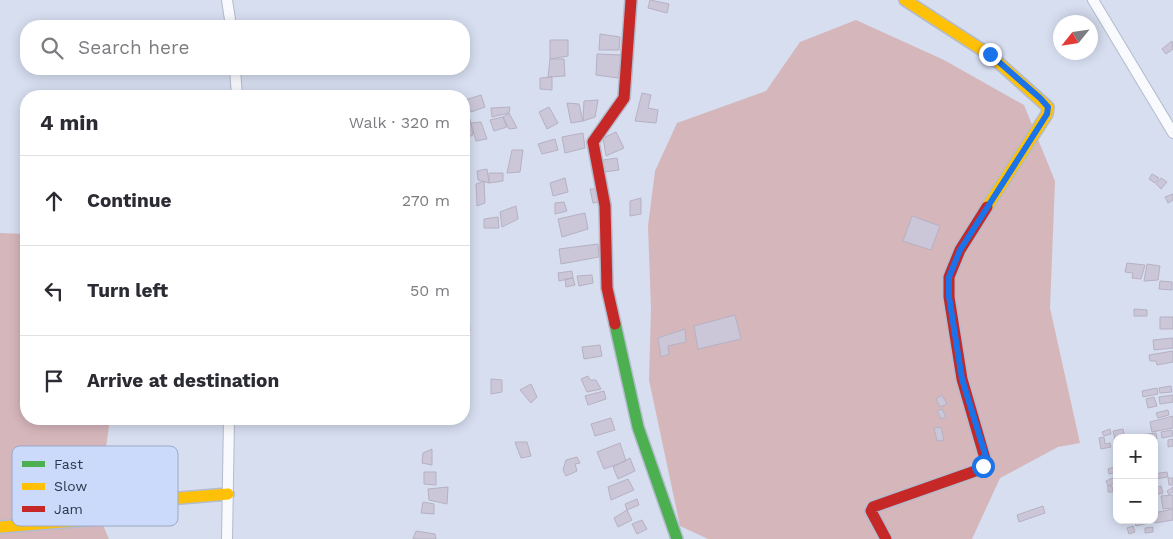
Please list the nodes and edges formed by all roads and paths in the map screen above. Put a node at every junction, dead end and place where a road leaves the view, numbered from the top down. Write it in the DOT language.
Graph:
graph roads {
  1 [pos="227,0"];
  2 [pos="631,0"];
  3 [pos="904,0"];
  4 [pos="1093,0"];
  5 [pos="230,20"];
  6 [pos="235,75"];
  7 [pos="237,90"];
  8 [pos="1173,133"];
  9 [pos="229,425"];
  10 [pos="228,494"];
  11 [pos="178,498"];
  12 [pos="14,526"];
  13 [pos="0,527"];
  14 [pos="227,539"];
  15 [pos="677,539"];
  16 [pos="886,539"];
  1 -- 5 [label="street"];
  2 -- 15 [label="street"];
  3 -- 16 [label="street"];
  4 -- 8 [label="street"];
  6 -- 7 [label="street"];
  9 -- 10 [label="street"];
  10 -- 11 [label="street"];
  10 -- 14 [label="street"];
  12 -- 13 [label="street"];
}
